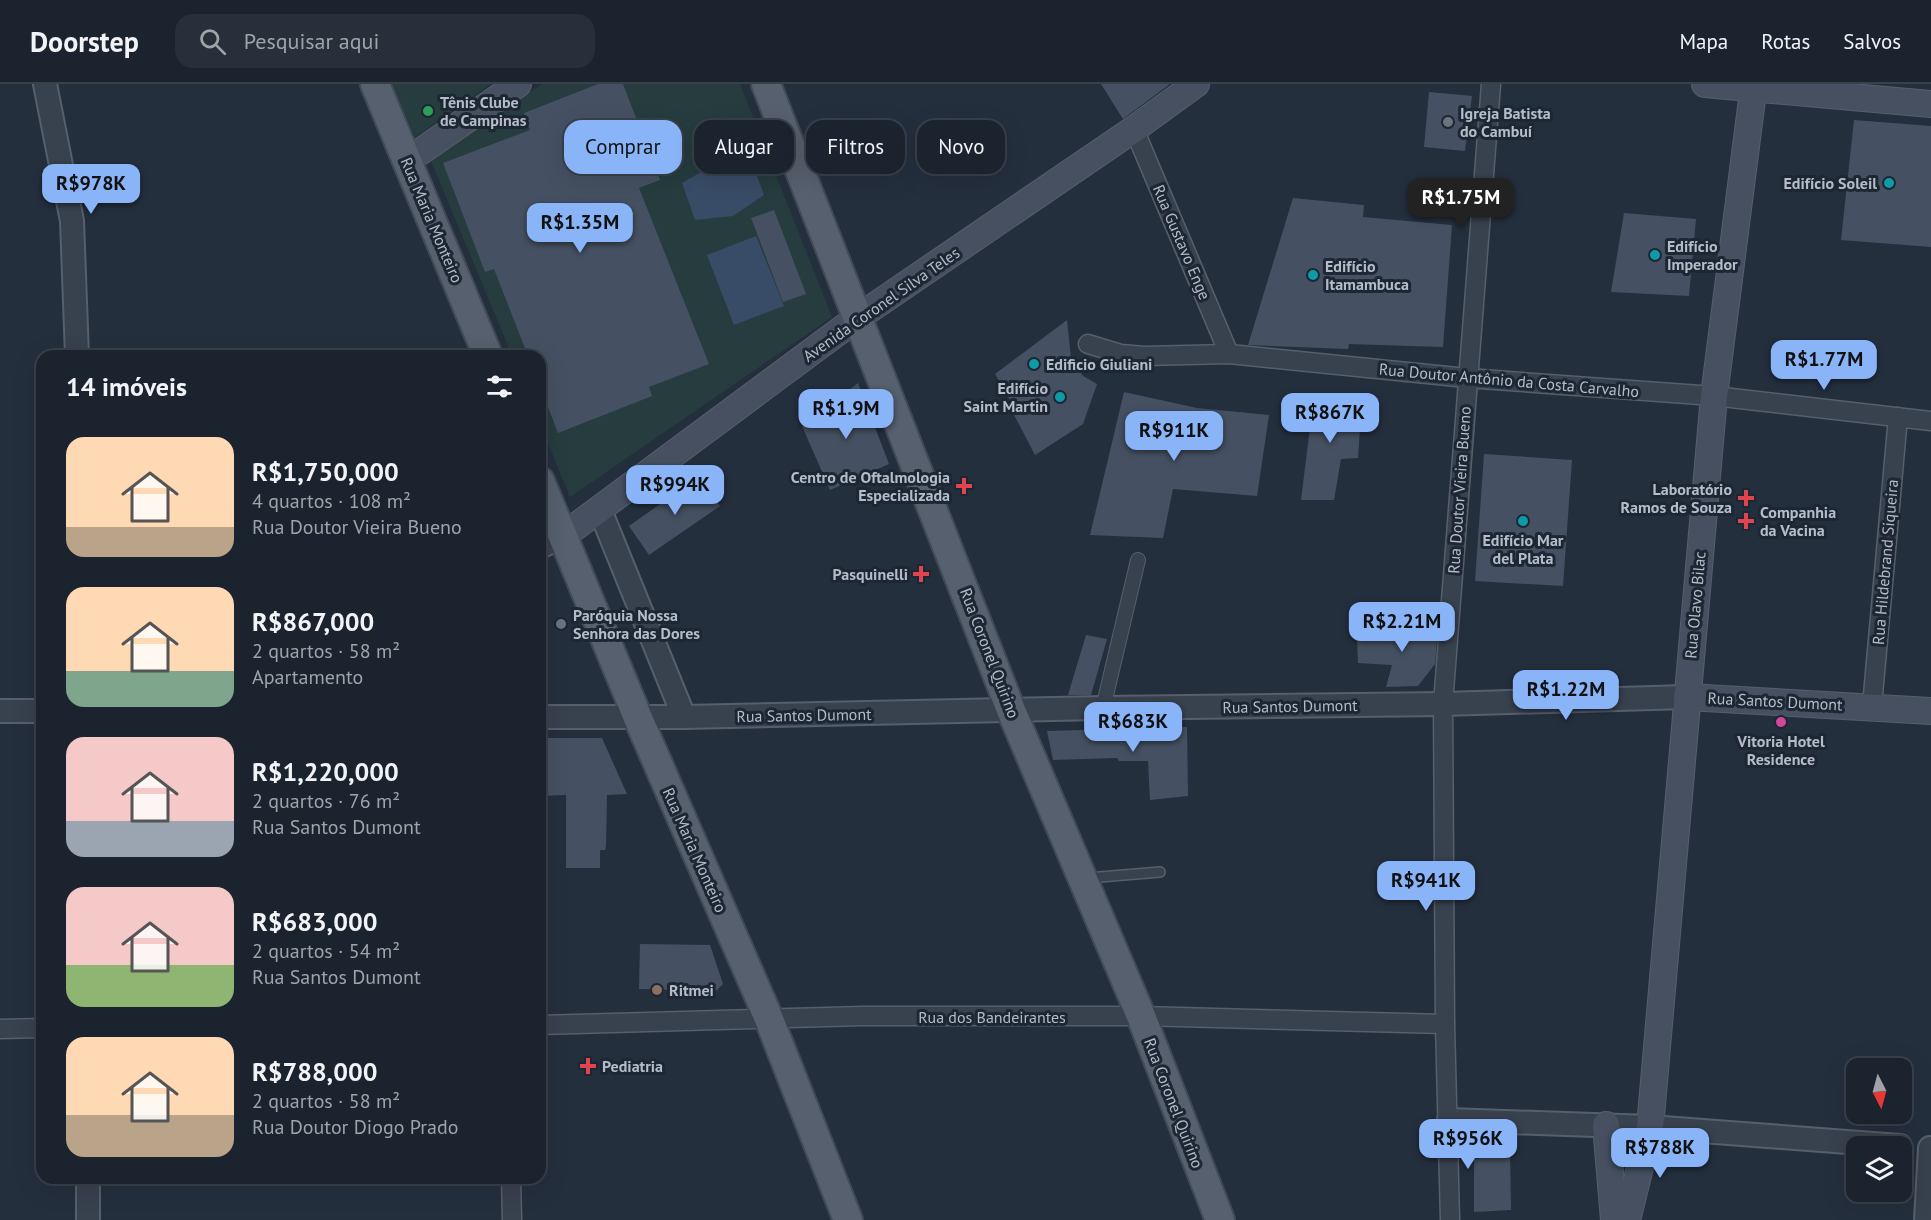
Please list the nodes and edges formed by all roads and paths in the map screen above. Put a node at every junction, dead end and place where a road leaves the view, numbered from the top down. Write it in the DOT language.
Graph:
graph roads {
  1 [pos="45,84"];
  2 [pos="375,84"];
  3 [pos="518,84"];
  4 [pos="766,84"];
  5 [pos="1196,84"];
  6 [pos="1491,84"];
  7 [pos="1706,84"];
  8 [pos="1754,85"];
  9 [pos="1931,104"];
  10 [pos="1134,129"];
  11 [pos="407,161"];
  12 [pos="857,318"];
  13 [pos="1088,344"];
  14 [pos="77,350"];
  15 [pos="486,350"];
  16 [pos="1229,354"];
  17 [pos="1467,378"];
  18 [pos="1714,396"];
  19 [pos="1898,417"];
  20 [pos="1931,421"];
  21 [pos="600,510"];
  22 [pos="546,514"];
  23 [pos="551,542"];
  24 [pos="1138,560"];
  25 [pos="1687,697"];
  26 [pos="1443,704"];
  27 [pos="1872,706"];
  28 [pos="1103,708"];
  29 [pos="1011,710"];
  30 [pos="0,711"];
  31 [pos="36,711"];
  32 [pos="1931,711"];
  33 [pos="546,717"];
  34 [pos="684,717"];
  35 [pos="638,718"];
  36 [pos="1160,872"];
  37 [pos="1083,879"];
  38 [pos="1141,1016"];
  39 [pos="769,1019"];
  40 [pos="1445,1024"];
  41 [pos="546,1025"];
  42 [pos="36,1028"];
  43 [pos="0,1029"];
  44 [pos="1449,1120"];
  45 [pos="1605,1125"];
  46 [pos="1650,1127"];
  47 [pos="1846,1142"];
  48 [pos="1912,1147"];
  49 [pos="1930,1148"];
  50 [pos="88,1184"];
  51 [pos="511,1184"];
  52 [pos="88,1220"];
  53 [pos="512,1220"];
  54 [pos="848,1220"];
  55 [pos="1220,1220"];
  56 [pos="1450,1220"];
  57 [pos="1614,1220"];
  58 [pos="1627,1220"];
  59 [pos="1926,1220"];
  1 -- 14 [label="street"];
  2 -- 11 [label="main road, Rua Maria Monteiro"];
  3 -- 11 [label="main road"];
  4 -- 12 [label="main road, Rua Coronel Quirino"];
  5 -- 10 [label="main road, Avenida Coronel Silva Teles"];
  6 -- 17 [label="street, Rua Doutor Vieira Bueno"];
  7 -- 8 [label="main road"];
  8 -- 9 [label="main road"];
  8 -- 18 [label="main road, Rua Olavo Bilac"];
  10 -- 12 [label="main road, Avenida Coronel Silva Teles"];
  10 -- 16 [label="street, Rua Gustavo Enge"];
  11 -- 15 [label="main road, Rua Maria Monteiro"];
  12 -- 21 [label="main road, Avenida Coronel Silva Teles"];
  12 -- 29 [label="main road, Rua Coronel Quirino"];
  13 -- 16 [label="street, Rua Doutor Antônio da Costa Carvalho"];
  16 -- 17 [label="street, Rua Doutor Antônio da Costa Carvalho"];
  17 -- 18 [label="street, Rua Doutor Antônio da Costa Carvalho"];
  17 -- 26 [label="street, Rua Doutor Vieira Bueno"];
  18 -- 19 [label="street, Rua Doutor Antônio da Costa Carvalho"];
  18 -- 25 [label="main road, Rua Olavo Bilac"];
  19 -- 20 [label="street, Rua Doutor Antônio da Costa Carvalho"];
  19 -- 27 [label="street, Rua Hildebrand Siqueira"];
  21 -- 23 [label="main road, Avenida Coronel Silva Teles"];
  21 -- 34 [label="street"];
  22 -- 23 [label="main road, Rua Maria Monteiro"];
  23 -- 35 [label="main road, Rua Maria Monteiro"];
  24 -- 28 [label="street"];
  25 -- 26 [label="street, Rua Santos Dumont"];
  25 -- 27 [label="main road, Rua Santos Dumont"];
  25 -- 46 [label="main road, Rua Olavo Bilac"];
  26 -- 28 [label="street, Rua Santos Dumont"];
  26 -- 40 [label="street, Rua Doutor Vieira Bueno"];
  27 -- 32 [label="main road, Rua Santos Dumont"];
  28 -- 29 [label="street, Rua Santos Dumont"];
  29 -- 34 [label="street, Rua Santos Dumont"];
  29 -- 37 [label="main road, Rua Coronel Quirino"];
  30 -- 31 [label="street"];
  33 -- 35 [label="street, Rua Santos Dumont"];
  34 -- 35 [label="street, Rua Santos Dumont"];
  35 -- 39 [label="main road, Rua Maria Monteiro"];
  36 -- 37 [label="lane"];
  37 -- 38 [label="main road, Rua Coronel Quirino"];
  38 -- 39 [label="street, Rua dos Bandeirantes"];
  38 -- 40 [label="street, Rua dos Bandeirantes"];
  38 -- 55 [label="main road, Rua Coronel Quirino"];
  39 -- 41 [label="street, Rua dos Bandeirantes"];
  39 -- 54 [label="main road, Rua Maria Monteiro"];
  40 -- 44 [label="street, Rua Doutor Vieira Bueno"];
  42 -- 43 [label="street"];
  44 -- 45 [label="street"];
  44 -- 56 [label="street, Rua Doutor Vieira Bueno"];
  45 -- 46 [label="street"];
  45 -- 57 [label="main road"];
  46 -- 47 [label="street"];
  46 -- 58 [label="main road, Rua Olavo Bilac"];
  48 -- 49 [label="street"];
  49 -- 59 [label="street"];
  50 -- 52 [label="street"];
  51 -- 53 [label="street"];
}
